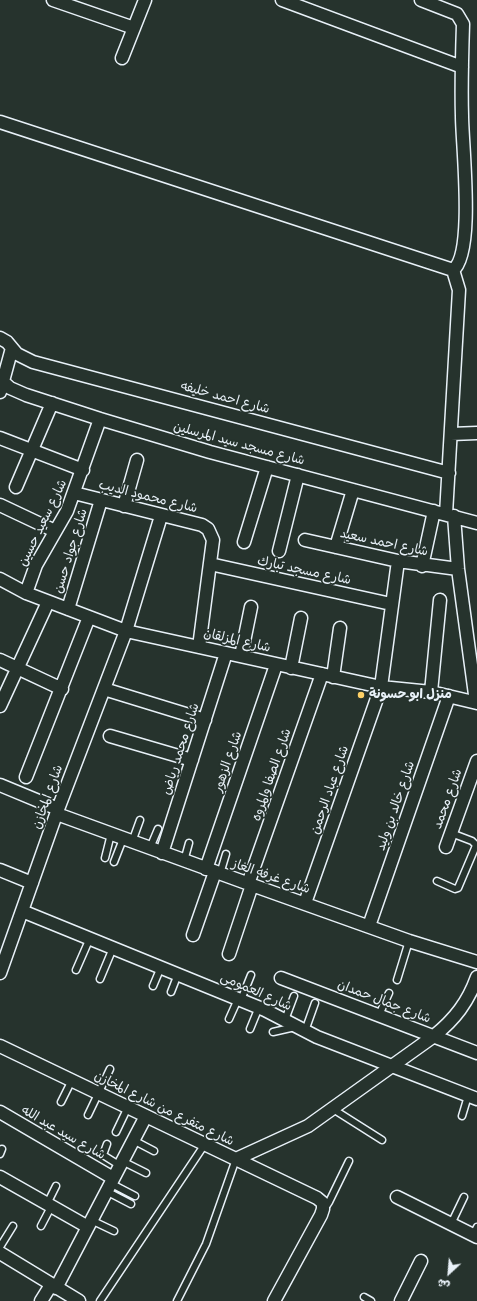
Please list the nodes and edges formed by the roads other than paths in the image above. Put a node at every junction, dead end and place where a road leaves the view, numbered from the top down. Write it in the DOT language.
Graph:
graph roads {
  1 [pos="53,0"];
  2 [pos="145,0"];
  3 [pos="282,0"];
  4 [pos="426,1"];
  5 [pos="134,28"];
  6 [pos="122,58"];
  7 [pos="462,67"];
  8 [pos="0,122"];
  9 [pos="453,270"];
  10 [pos="0,338"];
  11 [pos="12,348"];
  12 [pos="1,384"];
  13 [pos="52,404"];
  14 [pos="100,419"];
  15 [pos="477,433"];
  16 [pos="451,434"];
  17 [pos="0,438"];
  18 [pos="32,451"];
  19 [pos="137,460"];
  20 [pos="267,467"];
  21 [pos="83,470"];
  22 [pos="449,473"];
  23 [pos="298,475"];
  24 [pos="16,487"];
  25 [pos="353,490"];
  26 [pos="74,493"];
  27 [pos="101,500"];
  28 [pos="0,505"];
  29 [pos="124,506"];
  30 [pos="434,511"];
  31 [pos="450,515"];
  32 [pos="161,516"];
  33 [pos="477,523"];
  34 [pos="55,531"];
  35 [pos="305,540"];
  36 [pos="244,542"];
  37 [pos="336,547"];
  38 [pos="279,551"];
  39 [pos="398,562"];
  40 [pos="210,564"];
  41 [pos="422,566"];
  42 [pos="458,569"];
  43 [pos="0,579"];
  44 [pos="26,593"];
  45 [pos="440,600"];
  46 [pos="48,602"];
  47 [pos="391,604"];
  48 [pos="251,607"];
  49 [pos="68,609"];
  50 [pos="89,617"];
  51 [pos="301,618"];
  52 [pos="340,628"];
  53 [pos="126,631"];
  54 [pos="199,647"];
  55 [pos="226,653"];
  56 [pos="241,656"];
  57 [pos="0,660"];
  58 [pos="276,665"];
  59 [pos="18,668"];
  60 [pos="292,668"];
  61 [pos="327,676"];
  62 [pos="475,680"];
  63 [pos="381,687"];
  64 [pos="62,689"];
  65 [pos="104,689"];
  66 [pos="431,692"];
  67 [pos="449,696"];
  68 [pos="476,703"];
  69 [pos="0,706"];
  70 [pos="205,720"];
  71 [pos="110,736"];
  72 [pos="192,760"];
  73 [pos="477,761"];
  74 [pos="26,777"];
  75 [pos="0,784"];
  76 [pos="57,812"];
  77 [pos="140,820"];
  78 [pos="158,829"];
  79 [pos="451,833"];
  80 [pos="111,834"];
  81 [pos="128,840"];
  82 [pos="189,843"];
  83 [pos="446,847"];
  84 [pos="150,848"];
  85 [pos="162,853"];
  86 [pos="226,854"];
  87 [pos="105,858"];
  88 [pos="184,861"];
  89 [pos="114,862"];
  90 [pos="0,870"];
  91 [pos="214,872"];
  92 [pos="437,881"];
  93 [pos="32,883"];
  94 [pos="250,885"];
  95 [pos="305,903"];
  96 [pos="22,911"];
  97 [pos="369,926"];
  98 [pos="193,935"];
  99 [pos="90,938"];
  100 [pos="409,941"];
  101 [pos="113,948"];
  102 [pos="229,954"];
  103 [pos="477,962"];
  104 [pos="161,967"];
  105 [pos="76,970"];
  106 [pos="0,973"];
  107 [pos="178,974"];
  108 [pos="251,975"];
  109 [pos="477,977"];
  110 [pos="281,978"];
  111 [pos="100,979"];
  112 [pos="397,980"];
  113 [pos="153,986"];
  114 [pos="171,992"];
  115 [pos="389,993"];
  116 [pos="294,996"];
  117 [pos="239,999"];
  118 [pos="315,1003"];
  119 [pos="259,1007"];
  120 [pos="379,1015"];
  121 [pos="229,1019"];
  122 [pos="285,1020"];
  123 [pos="250,1029"];
  124 [pos="301,1029"];
  125 [pos="273,1032"];
  126 [pos="434,1036"];
  127 [pos="0,1046"];
  128 [pos="477,1053"];
  129 [pos="390,1066"];
  130 [pos="110,1069"];
  131 [pos="72,1080"];
  132 [pos="98,1092"];
  133 [pos="472,1098"];
  134 [pos="61,1102"];
  135 [pos="128,1108"];
  136 [pos="333,1109"];
  137 [pos="0,1112"];
  138 [pos="88,1115"];
  139 [pos="146,1116"];
  140 [pos="462,1116"];
  141 [pos="116,1132"];
  142 [pos="133,1140"];
  143 [pos="382,1140"];
  144 [pos="107,1144"];
  145 [pos="205,1144"];
  146 [pos="154,1152"];
  147 [pos="236,1159"];
  148 [pos="349,1161"];
  149 [pos="120,1163"];
  150 [pos="146,1173"];
  151 [pos="0,1177"];
  152 [pos="109,1184"];
  153 [pos="56,1186"];
  154 [pos="135,1196"];
  155 [pos="397,1197"];
  156 [pos="464,1197"];
  157 [pos="320,1201"];
  158 [pos="131,1204"];
  159 [pos="49,1205"];
  160 [pos="90,1223"];
  161 [pos="451,1224"];
  162 [pos="13,1226"];
  163 [pos="41,1226"];
  164 [pos="114,1231"];
  165 [pos="476,1233"];
  166 [pos="0,1247"];
  167 [pos="0,1253"];
  168 [pos="421,1261"];
  169 [pos="54,1286"];
  170 [pos="364,1297"];
  171 [pos="41,1301"];
  172 [pos="78,1301"];
  173 [pos="100,1301"];
  174 [pos="177,1301"];
  175 [pos="274,1301"];
  176 [pos="371,1301"];
  177 [pos="401,1301"];
  1 -- 5 [label="street"];
  2 -- 5 [label="street"];
  3 -- 7 [label="street"];
  4 -- 7 [label="street"];
  5 -- 6 [label="street"];
  7 -- 9 [label="street"];
  8 -- 9 [label="street"];
  9 -- 16 [label="street"];
  10 -- 11 [label="street, شارع احمد خليفه"];
  11 -- 12 [label="street"];
  11 -- 22 [label="street, شارع احمد خليفه"];
  12 -- 13 [label="street, شارع مسجد سيد المرسلين"];
  13 -- 14 [label="street, شارع مسجد سيد المرسلين"];
  13 -- 18 [label="street"];
  14 -- 20 [label="street, شارع مسجد سيد المرسلين"];
  14 -- 21 [label="street, شارع سعيد حسين"];
  15 -- 16 [label="street"];
  16 -- 22 [label="street"];
  17 -- 18 [label="street"];
  18 -- 21 [label="street"];
  18 -- 24 [label="street"];
  19 -- 29 [label="street"];
  20 -- 23 [label="street, شارع مسجد سيد المرسلين"];
  20 -- 36 [label="street"];
  21 -- 26 [label="street, شارع سعيد حسين"];
  22 -- 31 [label="street"];
  23 -- 25 [label="street, شارع مسجد سيد المرسلين"];
  23 -- 38 [label="street"];
  25 -- 30 [label="street, شارع مسجد سيد المرسلين"];
  25 -- 37 [label="street"];
  26 -- 27 [label="street, شارع محمود الديب"];
  26 -- 34 [label="street, شارع سعيد حسين"];
  27 -- 29 [label="street, شارع محمود الديب"];
  27 -- 49 [label="street, شارع جواد حسن"];
  28 -- 34 [label="street"];
  29 -- 32 [label="street, شارع محمود الديب"];
  30 -- 31 [label="street, شارع مسجد سيد المرسلين"];
  30 -- 41 [label="street"];
  31 -- 33 [label="street, شارع مسجد سيد المرسلين"];
  31 -- 42 [label="street"];
  32 -- 40 [label="street, شارع محمود الديب"];
  32 -- 53 [label="street, شارع المخازن"];
  34 -- 44 [label="street, شارع سعيد حسين"];
  35 -- 37 [label="street, شارع احمد سعيد"];
  37 -- 39 [label="street, شارع احمد سعيد"];
  39 -- 41 [label="street, شارع احمد سعيد"];
  39 -- 47 [label="street, شارع عباد الرحمن"];
  40 -- 47 [label="street, شارع مسجد تبارك"];
  40 -- 54 [label="street"];
  41 -- 42 [label="street, شارع احمد سعيد"];
  42 -- 62 [label="street"];
  43 -- 44 [label="street, شارع المزلقان"];
  44 -- 46 [label="street, شارع المزلقان"];
  45 -- 66 [label="street"];
  46 -- 49 [label="street, شارع المزلقان"];
  46 -- 59 [label="street"];
  47 -- 63 [label="street, شارع عباد الرحمن"];
  48 -- 56 [label="street"];
  49 -- 50 [label="street, شارع المزلقان"];
  50 -- 53 [label="street, شارع المزلقان"];
  50 -- 64 [label="street"];
  51 -- 60 [label="street"];
  52 -- 61 [label="street, شارع الصفا والمروه"];
  53 -- 54 [label="street, شارع المزلقان"];
  53 -- 65 [label="street, شارع المخازن"];
  54 -- 55 [label="street, شارع المزلقان"];
  55 -- 56 [label="street, شارع المزلقان"];
  55 -- 70 [label="street, شارع محمد رياض"];
  56 -- 58 [label="street, شارع المزلقان"];
  57 -- 59 [label="street"];
  58 -- 60 [label="street, شارع المزلقان"];
  58 -- 91 [label="street, شارع الزهور"];
  59 -- 64 [label="street"];
  59 -- 69 [label="street"];
  60 -- 61 [label="street, شارع المزلقان"];
  61 -- 63 [label="street, شارع المزلقان"];
  61 -- 94 [label="street, شارع الصفا والمروه"];
  62 -- 68 [label="street"];
  63 -- 66 [label="street, شارع المزلقان"];
  63 -- 95 [label="street, شارع عباد الرحمن"];
  64 -- 74 [label="street"];
  65 -- 70 [label="street"];
  65 -- 76 [label="street, شارع المخازن"];
  66 -- 67 [label="street, شارع المزلقان"];
  67 -- 68 [label="street, شارع المزلقان"];
  67 -- 97 [label="street, شارع خالد بن وليد"];
  70 -- 72 [label="street, شارع محمد رياض"];
  71 -- 72 [label="street"];
  72 -- 85 [label="street, شارع محمد رياض"];
  73 -- 79 [label="street, شارع محمد"];
  75 -- 76 [label="street, شارع غرفه الغاز"];
  76 -- 80 [label="street, شارع غرفه الغاز"];
  76 -- 93 [label="street, شارع المخازن"];
  77 -- 81 [label="lane"];
  78 -- 84 [label="lane"];
  79 -- 83 [label="street, شارع محمد"];
  79 -- 92 [label="lane"];
  80 -- 81 [label="street, شارع غرفه الغاز"];
  80 -- 87 [label="lane"];
  81 -- 84 [label="street, شارع غرفه الغاز"];
  81 -- 89 [label="lane"];
  82 -- 88 [label="lane"];
  84 -- 85 [label="street, شارع غرفه الغاز"];
  85 -- 88 [label="street, شارع غرفه الغاز"];
  86 -- 91 [label="lane"];
  88 -- 91 [label="street, شارع غرفه الغاز"];
  90 -- 93 [label="street"];
  91 -- 94 [label="street, شارع غرفه الغاز"];
  91 -- 98 [label="street, شارع الزهور"];
  93 -- 96 [label="street, شارع المخازن"];
  94 -- 95 [label="street, شارع غرفه الغاز"];
  94 -- 102 [label="street, شارع الصفا والمروه"];
  95 -- 97 [label="street, شارع غرفه الغاز"];
  96 -- 99 [label="street, شارع العمومى"];
  96 -- 106 [label="street, شارع المخازن"];
  97 -- 100 [label="street, شارع غرفه الغاز"];
  99 -- 101 [label="street, شارع العمومى"];
  99 -- 105 [label="lane"];
  100 -- 103 [label="street, شارع غرفه الغاز"];
  100 -- 112 [label="lane"];
  101 -- 104 [label="street, شارع العمومى"];
  101 -- 111 [label="lane"];
  104 -- 107 [label="street, شارع العمومى"];
  104 -- 113 [label="lane"];
  107 -- 114 [label="lane"];
  107 -- 117 [label="street, شارع العمومى"];
  108 -- 117 [label="lane"];
  109 -- 126 [label="street"];
  110 -- 120 [label="street, شارع جمال حمدان"];
  115 -- 120 [label="lane"];
  116 -- 122 [label="lane"];
  117 -- 119 [label="street, شارع العمومى"];
  117 -- 121 [label="lane"];
  118 -- 124 [label="lane"];
  119 -- 122 [label="street, شارع العمومى"];
  119 -- 123 [label="lane"];
  120 -- 126 [label="street, شارع جمال حمدان"];
  122 -- 124 [label="street, شارع العمومى"];
  124 -- 125 [label="lane"];
  124 -- 129 [label="street, شارع العمومى"];
  126 -- 128 [label="street, شارع جمال حمدان"];
  126 -- 129 [label="street"];
  127 -- 131 [label="street, شارع متفرع من شارع المخازن"];
  129 -- 133 [label="street, شارع العمومى"];
  129 -- 136 [label="street"];
  130 -- 132 [label="lane"];
  131 -- 132 [label="street, شارع متفرع من شارع المخازن"];
  131 -- 134 [label="lane"];
  132 -- 135 [label="street, شارع متفرع من شارع المخازن"];
  132 -- 138 [label="lane"];
  133 -- 140 [label="lane"];
  135 -- 139 [label="street, شارع متفرع من شارع المخازن"];
  135 -- 141 [label="lane"];
  136 -- 143 [label="lane"];
  136 -- 147 [label="street"];
  137 -- 152 [label="street, شارع سيد عبد الله"];
  139 -- 142 [label="street"];
  139 -- 145 [label="street, شارع متفرع من شارع المخازن"];
  142 -- 146 [label="lane"];
  142 -- 149 [label="street"];
  144 -- 149 [label="lane"];
  145 -- 147 [label="street, شارع متفرع من شارع المخازن"];
  145 -- 173 [label="lane"];
  147 -- 157 [label="street, شارع متفرع من شارع المخازن"];
  147 -- 174 [label="lane"];
  148 -- 157 [label="lane"];
  149 -- 150 [label="lane"];
  149 -- 152 [label="street"];
  151 -- 159 [label="street"];
  152 -- 154 [label="lane"];
  152 -- 158 [label="lane"];
  152 -- 160 [label="street"];
  153 -- 159 [label="lane"];
  155 -- 161 [label="street"];
  156 -- 161 [label="lane"];
  157 -- 175 [label="street"];
  159 -- 160 [label="street"];
  159 -- 163 [label="lane"];
  160 -- 164 [label="lane"];
  160 -- 169 [label="street"];
  161 -- 165 [label="street"];
  162 -- 166 [label="lane"];
  167 -- 169 [label="street"];
  168 -- 177 [label="street"];
  169 -- 171 [label="street"];
  169 -- 172 [label="street"];
  170 -- 176 [label="lane"];
}
